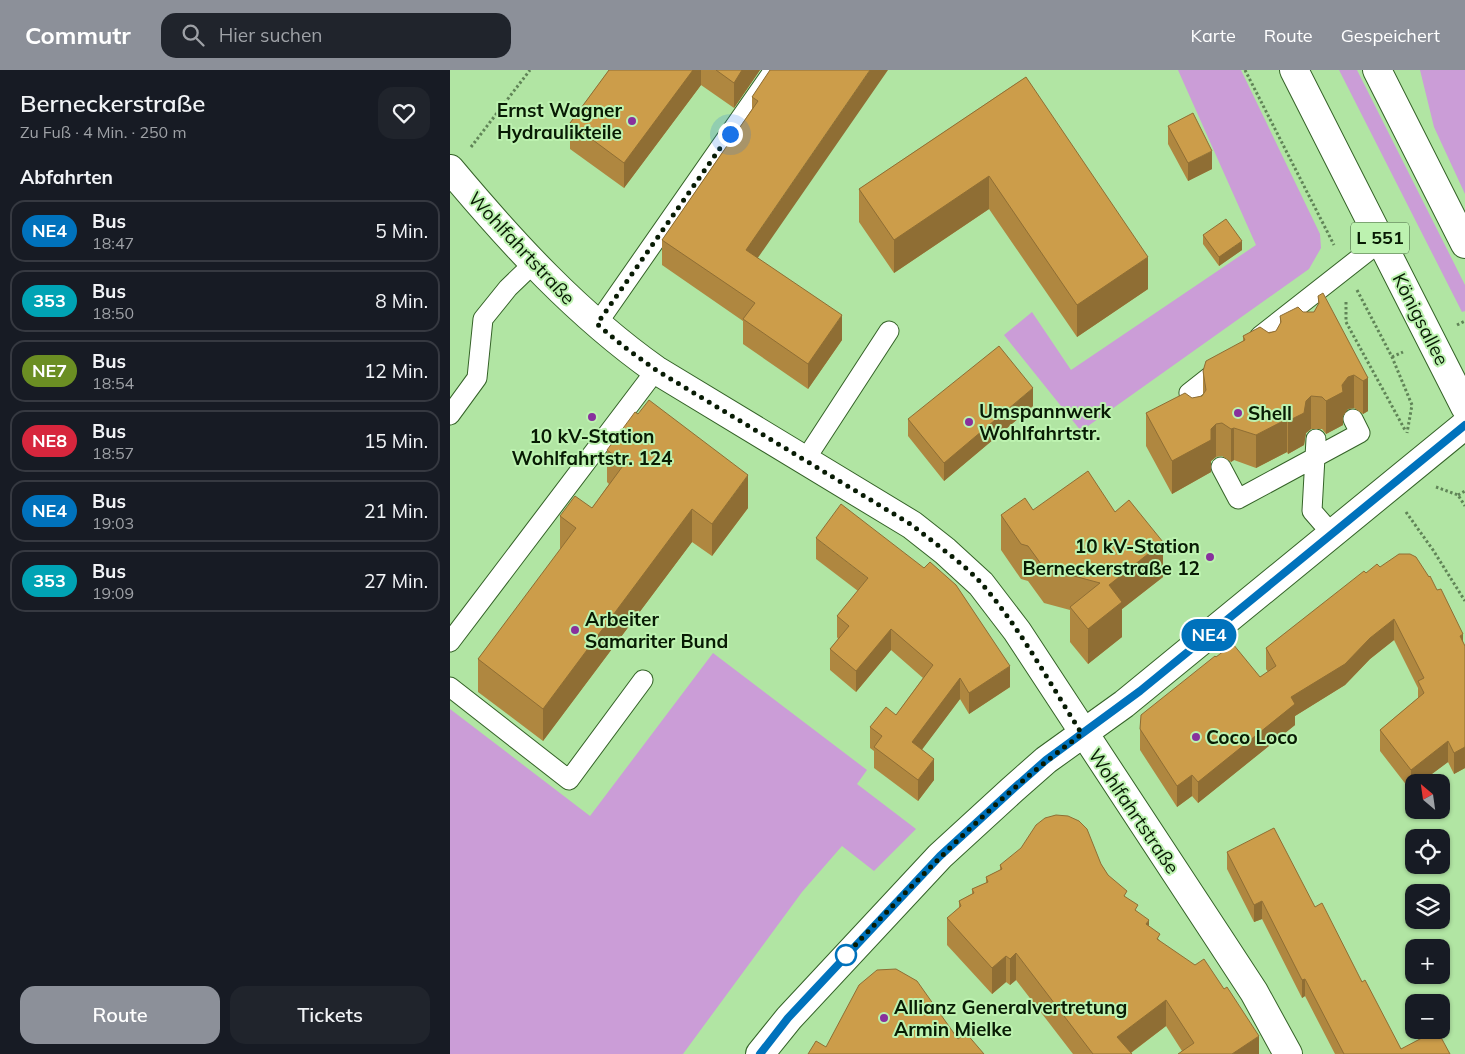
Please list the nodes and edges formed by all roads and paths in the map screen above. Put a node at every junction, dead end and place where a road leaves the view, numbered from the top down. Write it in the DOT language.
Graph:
graph roads {
  1 [pos="530,70"];
  2 [pos="774,70"];
  3 [pos="1294,70"];
  4 [pos="1377,70"];
  5 [pos="483,132"];
  6 [pos="450,170"];
  7 [pos="1381,240"];
  8 [pos="1465,244"];
  9 [pos="534,263"];
  10 [pos="1346,269"];
  11 [pos="1294,310"];
  12 [pos="597,324"];
  13 [pos="1303,326"];
  14 [pos="888,331"];
  15 [pos="1248,346"];
  16 [pos="1270,354"];
  17 [pos="656,370"];
  18 [pos="1465,407"];
  19 [pos="450,415"];
  20 [pos="1353,419"];
  21 [pos="1195,420"];
  22 [pos="1465,425"];
  23 [pos="1406,431"];
  24 [pos="1316,448"];
  25 [pos="805,460"];
  26 [pos="1221,467"];
  27 [pos="1465,491"];
  28 [pos="1465,506"];
  29 [pos="1405,511"];
  30 [pos="1332,534"];
  31 [pos="1465,601"];
  32 [pos="450,642"];
  33 [pos="643,680"];
  34 [pos="450,687"];
  35 [pos="1082,734"];
  36 [pos="760,1054"];
  37 [pos="1288,1054"];
  1 -- 5 [label="path"];
  2 -- 12 [label="lane"];
  3 -- 7 [label="street, Königsallee / L 551"];
  4 -- 8 [label="street"];
  6 -- 9 [label="street, Wohlfahrtstraße"];
  7 -- 10 [label="lane"];
  7 -- 18 [label="street, Königsallee / L 551"];
  9 -- 12 [label="street, Wohlfahrtstraße"];
  9 -- 19 [label="lane"];
  10 -- 11 [label="lane"];
  10 -- 23 [label="path"];
  11 -- 13 [label="lane"];
  11 -- 15 [label="lane"];
  12 -- 17 [label="street, Wohlfahrtstraße"];
  14 -- 25 [label="lane"];
  15 -- 16 [label="lane"];
  15 -- 21 [label="lane"];
  17 -- 25 [label="street, Wohlfahrtstraße"];
  17 -- 32 [label="lane"];
  20 -- 24 [label="lane"];
  22 -- 30 [label="street"];
  24 -- 26 [label="lane"];
  24 -- 30 [label="lane"];
  25 -- 35 [label="street, Wohlfahrtstraße"];
  27 -- 28 [label="path"];
  29 -- 31 [label="path"];
  30 -- 35 [label="street"];
  33 -- 34 [label="lane"];
  35 -- 36 [label="street"];
  35 -- 37 [label="street, Wohlfahrtstraße"];
}
